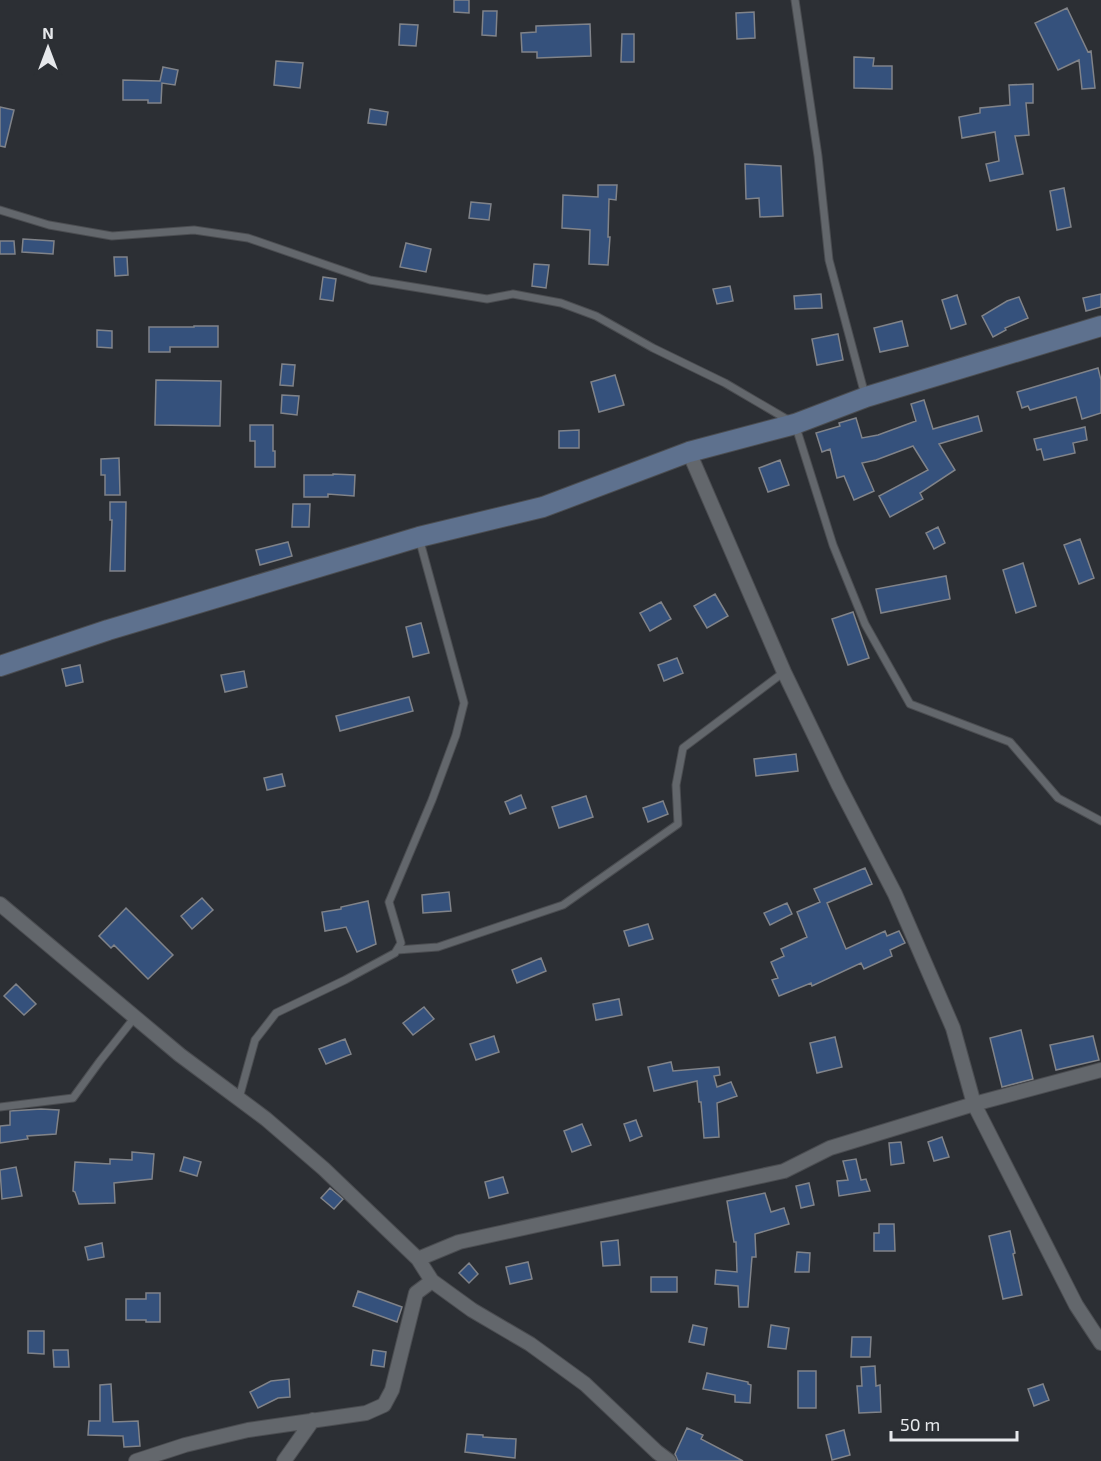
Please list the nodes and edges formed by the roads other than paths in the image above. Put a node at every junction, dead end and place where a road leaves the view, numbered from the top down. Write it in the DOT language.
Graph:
graph roads {
  1 [pos="795,0"];
  2 [pos="0,210"];
  3 [pos="1101,326"];
  4 [pos="866,397"];
  5 [pos="795,424"];
  6 [pos="689,452"];
  7 [pos="419,537"];
  8 [pos="0,666"];
  9 [pos="784,672"];
  10 [pos="1101,821"];
  11 [pos="0,904"];
  12 [pos="397,950"];
  13 [pos="135,1017"];
  14 [pos="1101,1070"];
  15 [pos="239,1098"];
  16 [pos="974,1104"];
  17 [pos="0,1107"];
  18 [pos="418,1259"];
  19 [pos="432,1281"];
  20 [pos="1101,1343"];
  21 [pos="313,1420"];
  22 [pos="135,1461"];
  23 [pos="284,1461"];
  24 [pos="669,1461"];
  1 -- 4 [label="lane"];
  2 -- 5 [label="lane"];
  3 -- 4 [label="main road"];
  4 -- 5 [label="main road"];
  5 -- 6 [label="main road"];
  5 -- 10 [label="lane"];
  6 -- 7 [label="main road"];
  6 -- 9 [label="street"];
  7 -- 8 [label="main road"];
  7 -- 12 [label="lane"];
  9 -- 12 [label="lane"];
  9 -- 16 [label="street"];
  11 -- 13 [label="street"];
  12 -- 15 [label="lane"];
  13 -- 15 [label="street"];
  13 -- 17 [label="lane"];
  14 -- 16 [label="street"];
  15 -- 18 [label="street"];
  16 -- 18 [label="street"];
  16 -- 20 [label="street"];
  18 -- 19 [label="street"];
  19 -- 21 [label="street"];
  19 -- 24 [label="street"];
  21 -- 22 [label="street"];
  21 -- 23 [label="street"];
}
